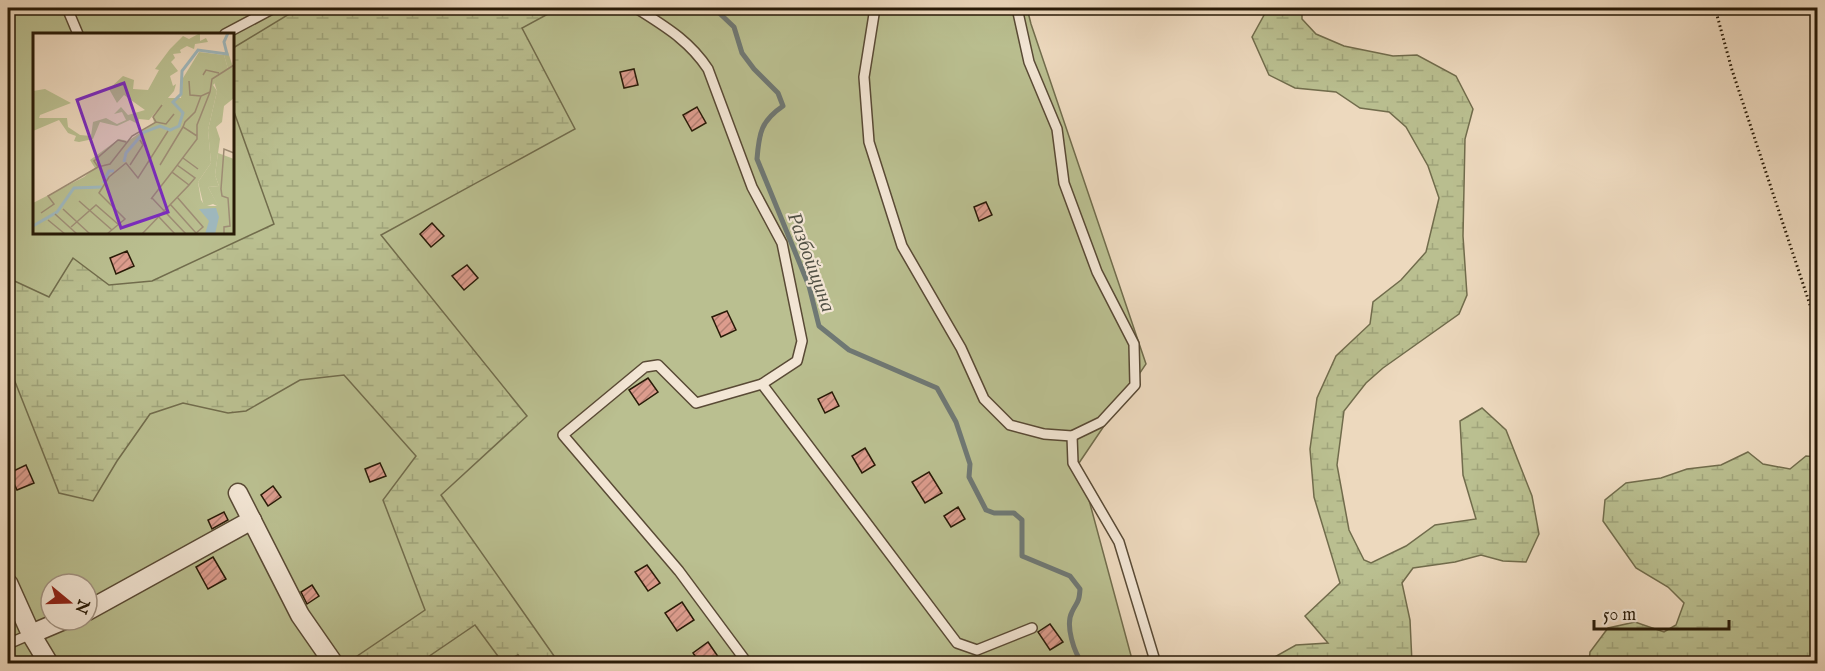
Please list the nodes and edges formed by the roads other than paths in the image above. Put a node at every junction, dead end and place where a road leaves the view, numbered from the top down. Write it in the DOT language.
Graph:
graph roads {
  1 [pos="67,8"];
  2 [pos="274,8"];
  3 [pos="636,8"];
  4 [pos="875,8"];
  5 [pos="1017,8"];
  6 [pos="78,33"];
  7 [pos="227,33"];
  8 [pos="762,384"];
  9 [pos="1072,436"];
  10 [pos="238,493"];
  11 [pos="252,520"];
  12 [pos="8,583"];
  13 [pos="99,603"];
  14 [pos="1032,628"];
  15 [pos="39,631"];
  16 [pos="31,634"];
  17 [pos="8,644"];
  18 [pos="49,663"];
  19 [pos="334,663"];
  20 [pos="748,663"];
  21 [pos="1156,663"];
  1 -- 6 [label="lane"];
  2 -- 7 [label="lane"];
  3 -- 8 [label="lane"];
  4 -- 9 [label="lane"];
  5 -- 9 [label="lane"];
  8 -- 14 [label="lane"];
  8 -- 20 [label="lane"];
  9 -- 21 [label="lane"];
  10 -- 11 [label="street"];
  11 -- 13 [label="street"];
  11 -- 19 [label="street"];
  12 -- 16 [label="street"];
  15 -- 16 [label="street"];
  16 -- 17 [label="lane"];
  16 -- 18 [label="street"];
}
